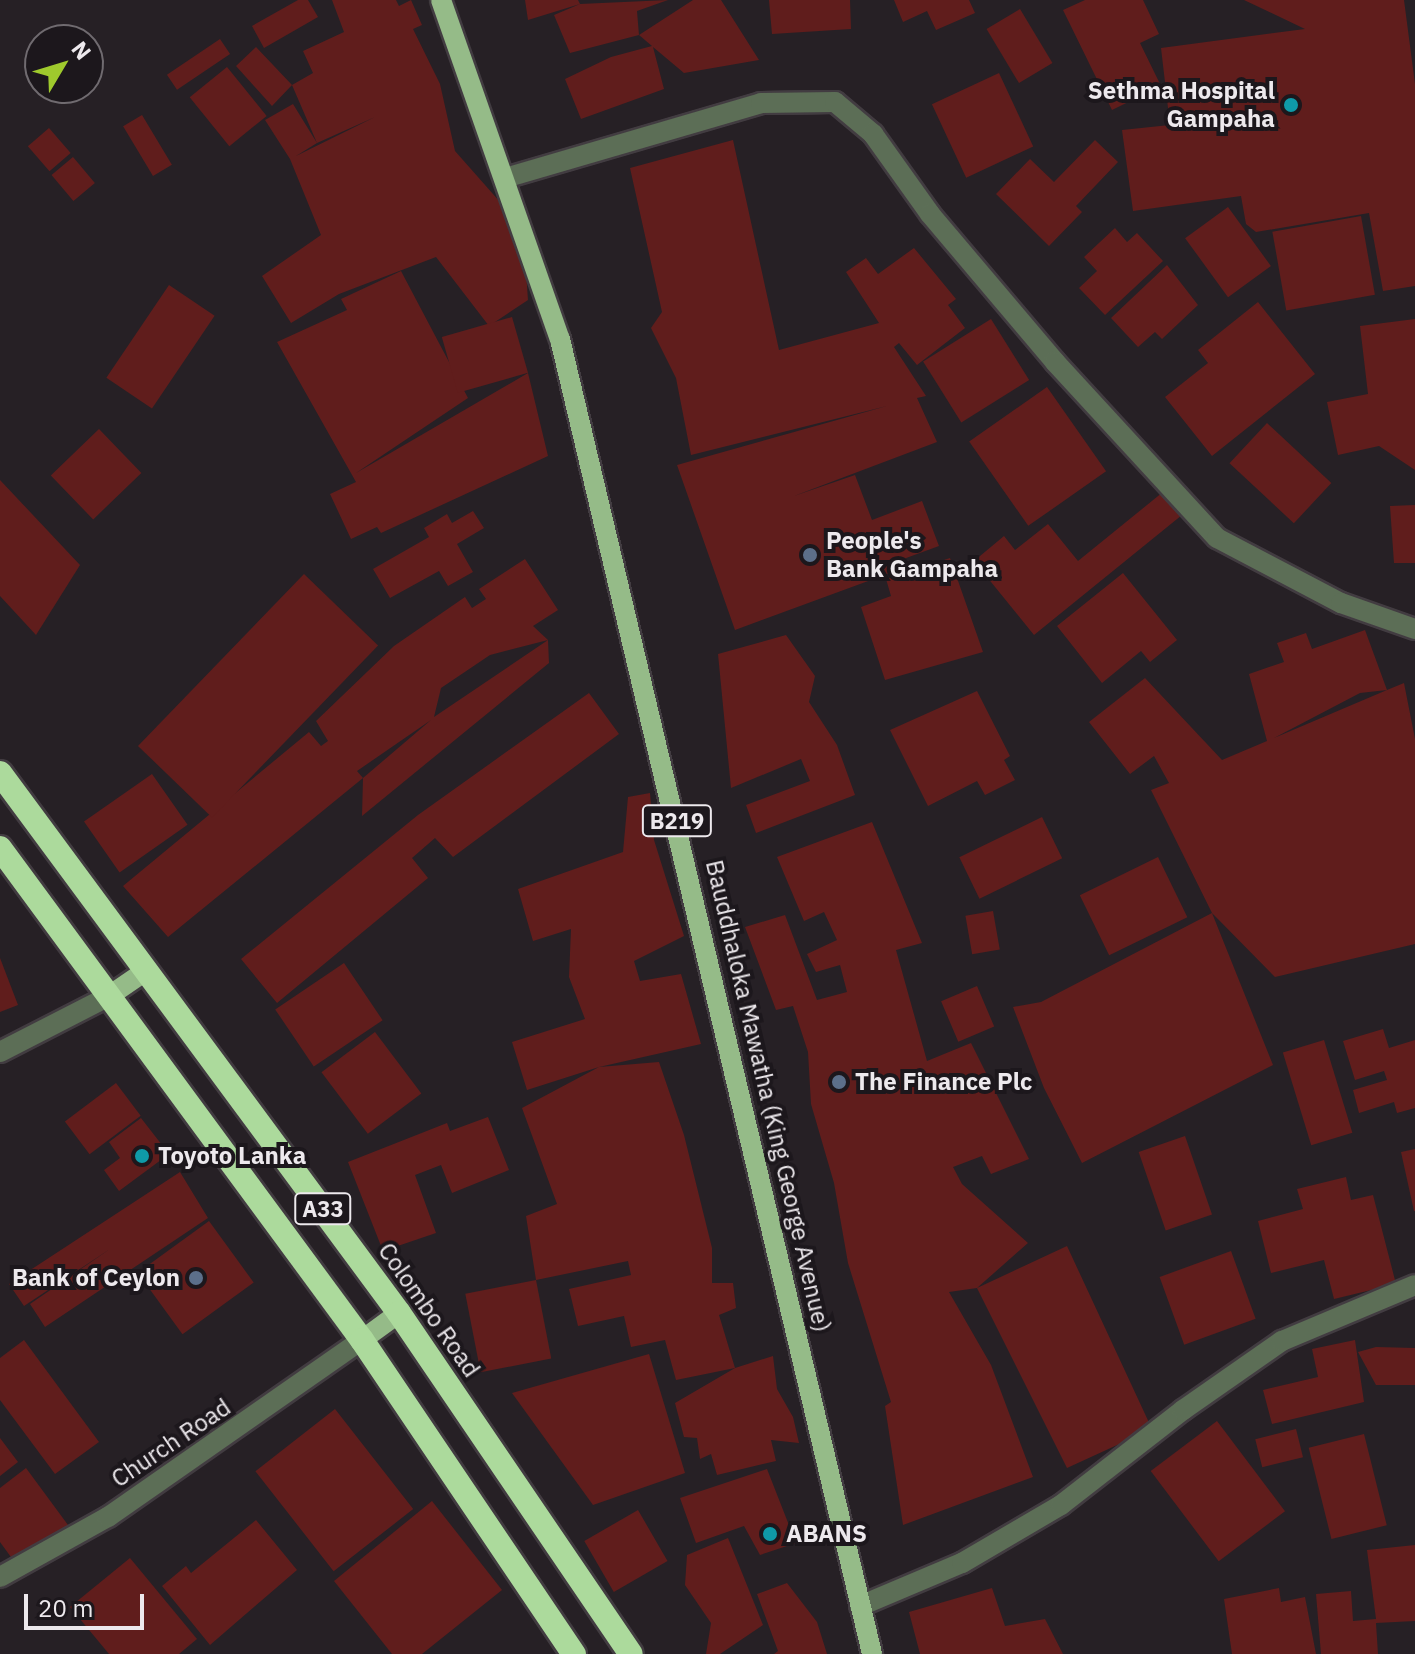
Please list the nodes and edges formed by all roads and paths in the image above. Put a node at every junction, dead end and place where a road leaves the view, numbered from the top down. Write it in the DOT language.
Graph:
graph roads {
  1 [pos="441,0"];
  2 [pos="505,178"];
  3 [pos="1415,629"];
  4 [pos="0,773"];
  5 [pos="0,848"];
  6 [pos="147,970"];
  7 [pos="109,996"];
  8 [pos="0,1052"];
  9 [pos="1415,1285"];
  10 [pos="399,1313"];
  11 [pos="362,1340"];
  12 [pos="0,1577"];
  13 [pos="860,1606"];
  14 [pos="574,1654"];
  15 [pos="631,1654"];
  16 [pos="872,1654"];
  1 -- 2 [label="main road, Bauddhaloka Mawatha (King George Avenue) / B219"];
  2 -- 3 [label="street"];
  2 -- 13 [label="main road, Bauddhaloka Mawatha (King George Avenue) / B219"];
  4 -- 6 [label="highway, Colombo Road / A33"];
  5 -- 7 [label="highway, A33"];
  6 -- 7 [label="main road"];
  6 -- 10 [label="highway, Colombo Road / A33"];
  7 -- 8 [label="street"];
  7 -- 11 [label="highway, A33"];
  9 -- 13 [label="street"];
  10 -- 11 [label="main road"];
  10 -- 15 [label="highway, Colombo Road / A33"];
  11 -- 12 [label="street, Church Road"];
  11 -- 14 [label="highway, A33"];
  13 -- 16 [label="main road, Bauddhaloka Mawatha (King George Avenue) / B219"];
}
